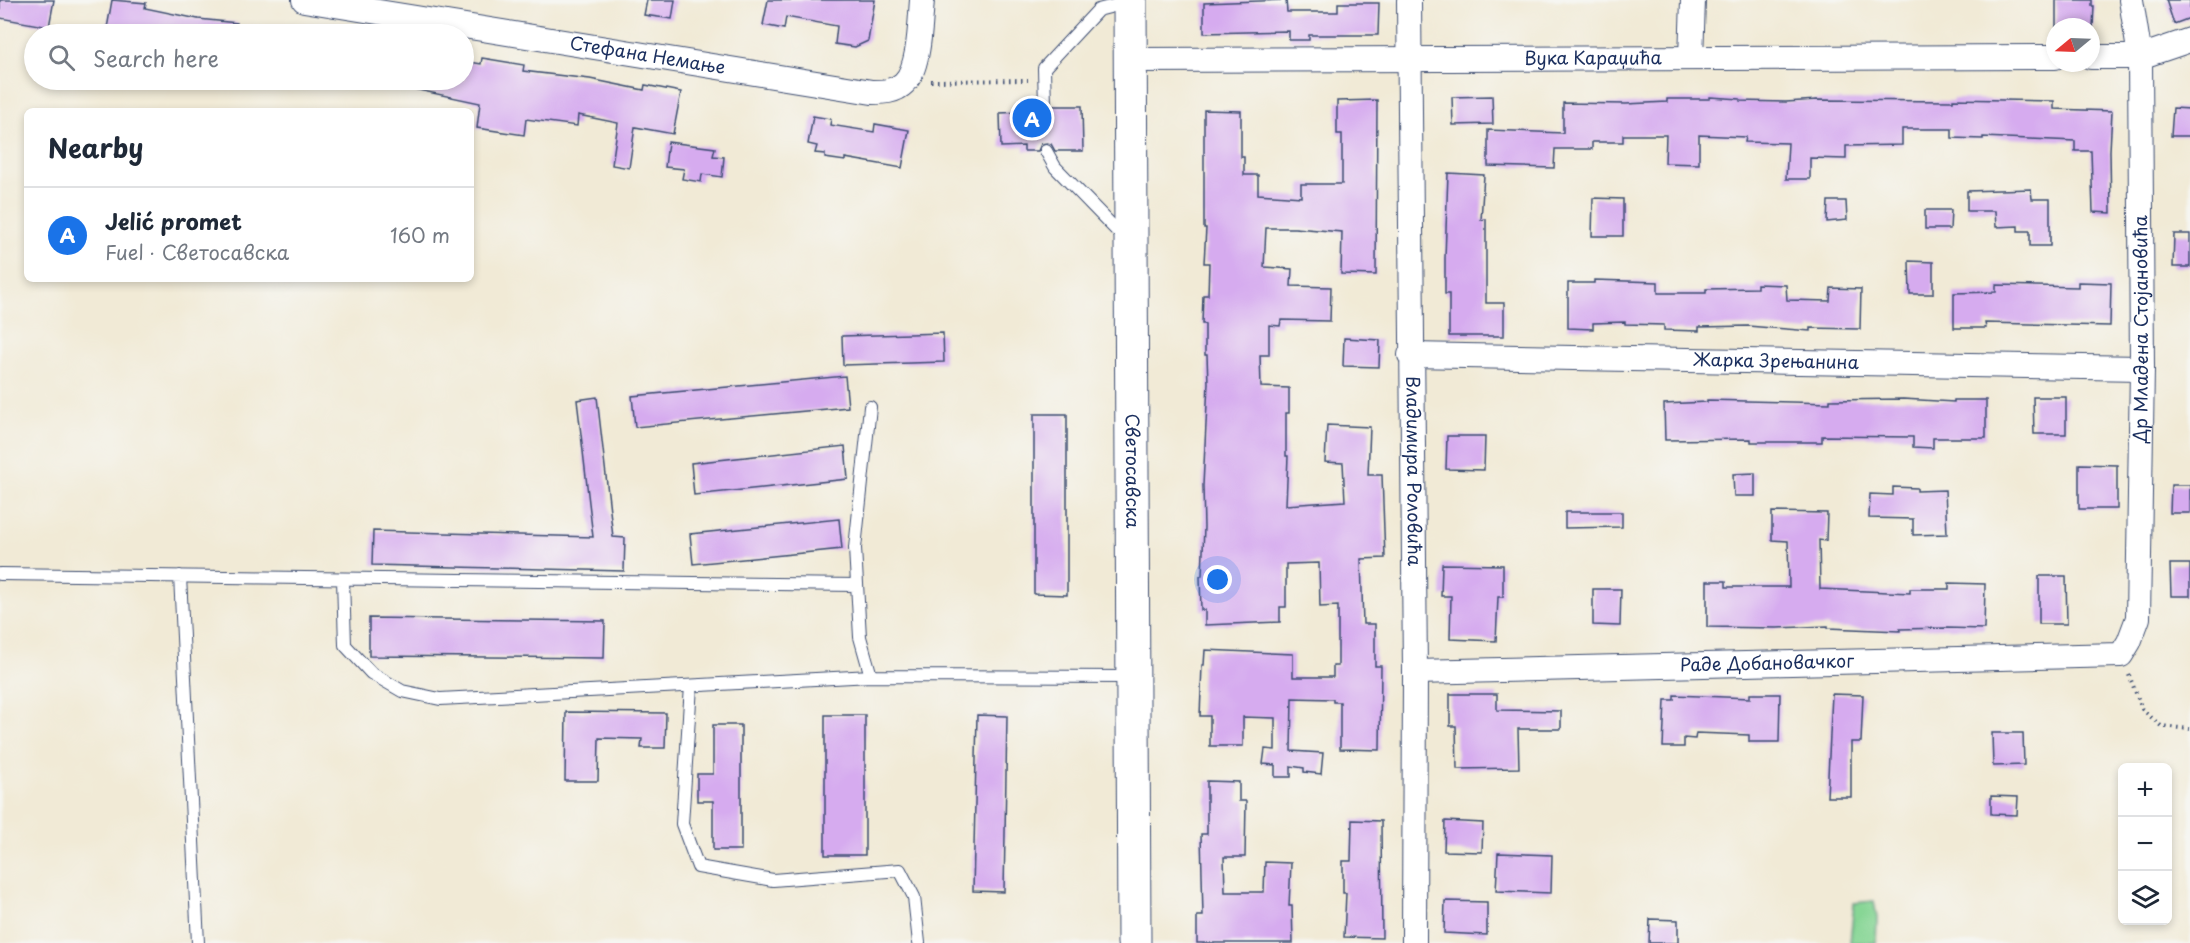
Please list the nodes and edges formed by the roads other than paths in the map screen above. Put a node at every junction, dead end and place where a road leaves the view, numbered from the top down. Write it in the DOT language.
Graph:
graph roads {
  1 [pos="304,0"];
  2 [pos="922,0"];
  3 [pos="1409,0"];
  4 [pos="1693,0"];
  5 [pos="2131,0"];
  6 [pos="1130,1"];
  7 [pos="452,24"];
  8 [pos="474,28"];
  9 [pos="2190,40"];
  10 [pos="2046,57"];
  11 [pos="2100,57"];
  12 [pos="2140,57"];
  13 [pos="1408,58"];
  14 [pos="1691,58"];
  15 [pos="1131,60"];
  16 [pos="1045,106"];
  17 [pos="1046,151"];
  18 [pos="1131,244"];
  19 [pos="1410,355"];
  20 [pos="2142,368"];
  21 [pos="870,407"];
  22 [pos="0,574"];
  23 [pos="180,576"];
  24 [pos="343,579"];
  25 [pos="857,585"];
  26 [pos="2121,655"];
  27 [pos="1415,672"];
  28 [pos="872,676"];
  29 [pos="1132,677"];
  30 [pos="691,686"];
  31 [pos="198,943"];
  32 [pos="919,943"];
  33 [pos="1134,943"];
  34 [pos="1414,943"];
  1 -- 7 [label="street, Стефана Немање"];
  2 -- 8 [label="street, Стефана Немање"];
  3 -- 13 [label="street, Владимира Роловића"];
  4 -- 14 [label="street"];
  5 -- 12 [label="street, Др Младена Стојановића"];
  6 -- 15 [label="main road, Светосавска"];
  6 -- 16 [label="lane"];
  9 -- 12 [label="street"];
  10 -- 14 [label="street, Вука Караџића"];
  11 -- 12 [label="street"];
  12 -- 20 [label="street, Др Младена Стојановића"];
  13 -- 14 [label="street, Вука Караџића"];
  13 -- 15 [label="street, Вука Караџића"];
  13 -- 19 [label="street, Владимира Роловића"];
  15 -- 18 [label="main road, Светосавска"];
  17 -- 18 [label="lane"];
  18 -- 29 [label="main road, Светосавска"];
  19 -- 20 [label="street, Жарка Зрењанина"];
  19 -- 27 [label="street, Владимира Роловића"];
  20 -- 26 [label="street, Др Младена Стојановића"];
  21 -- 25 [label="lane"];
  22 -- 23 [label="lane"];
  23 -- 24 [label="lane"];
  23 -- 31 [label="lane"];
  24 -- 25 [label="lane"];
  24 -- 30 [label="lane"];
  25 -- 28 [label="lane"];
  26 -- 27 [label="street, Раде Добановачког"];
  27 -- 34 [label="street, Владимира Роловића"];
  28 -- 29 [label="lane"];
  28 -- 30 [label="lane"];
  29 -- 33 [label="main road, Светосавска"];
  30 -- 32 [label="lane"];
}
